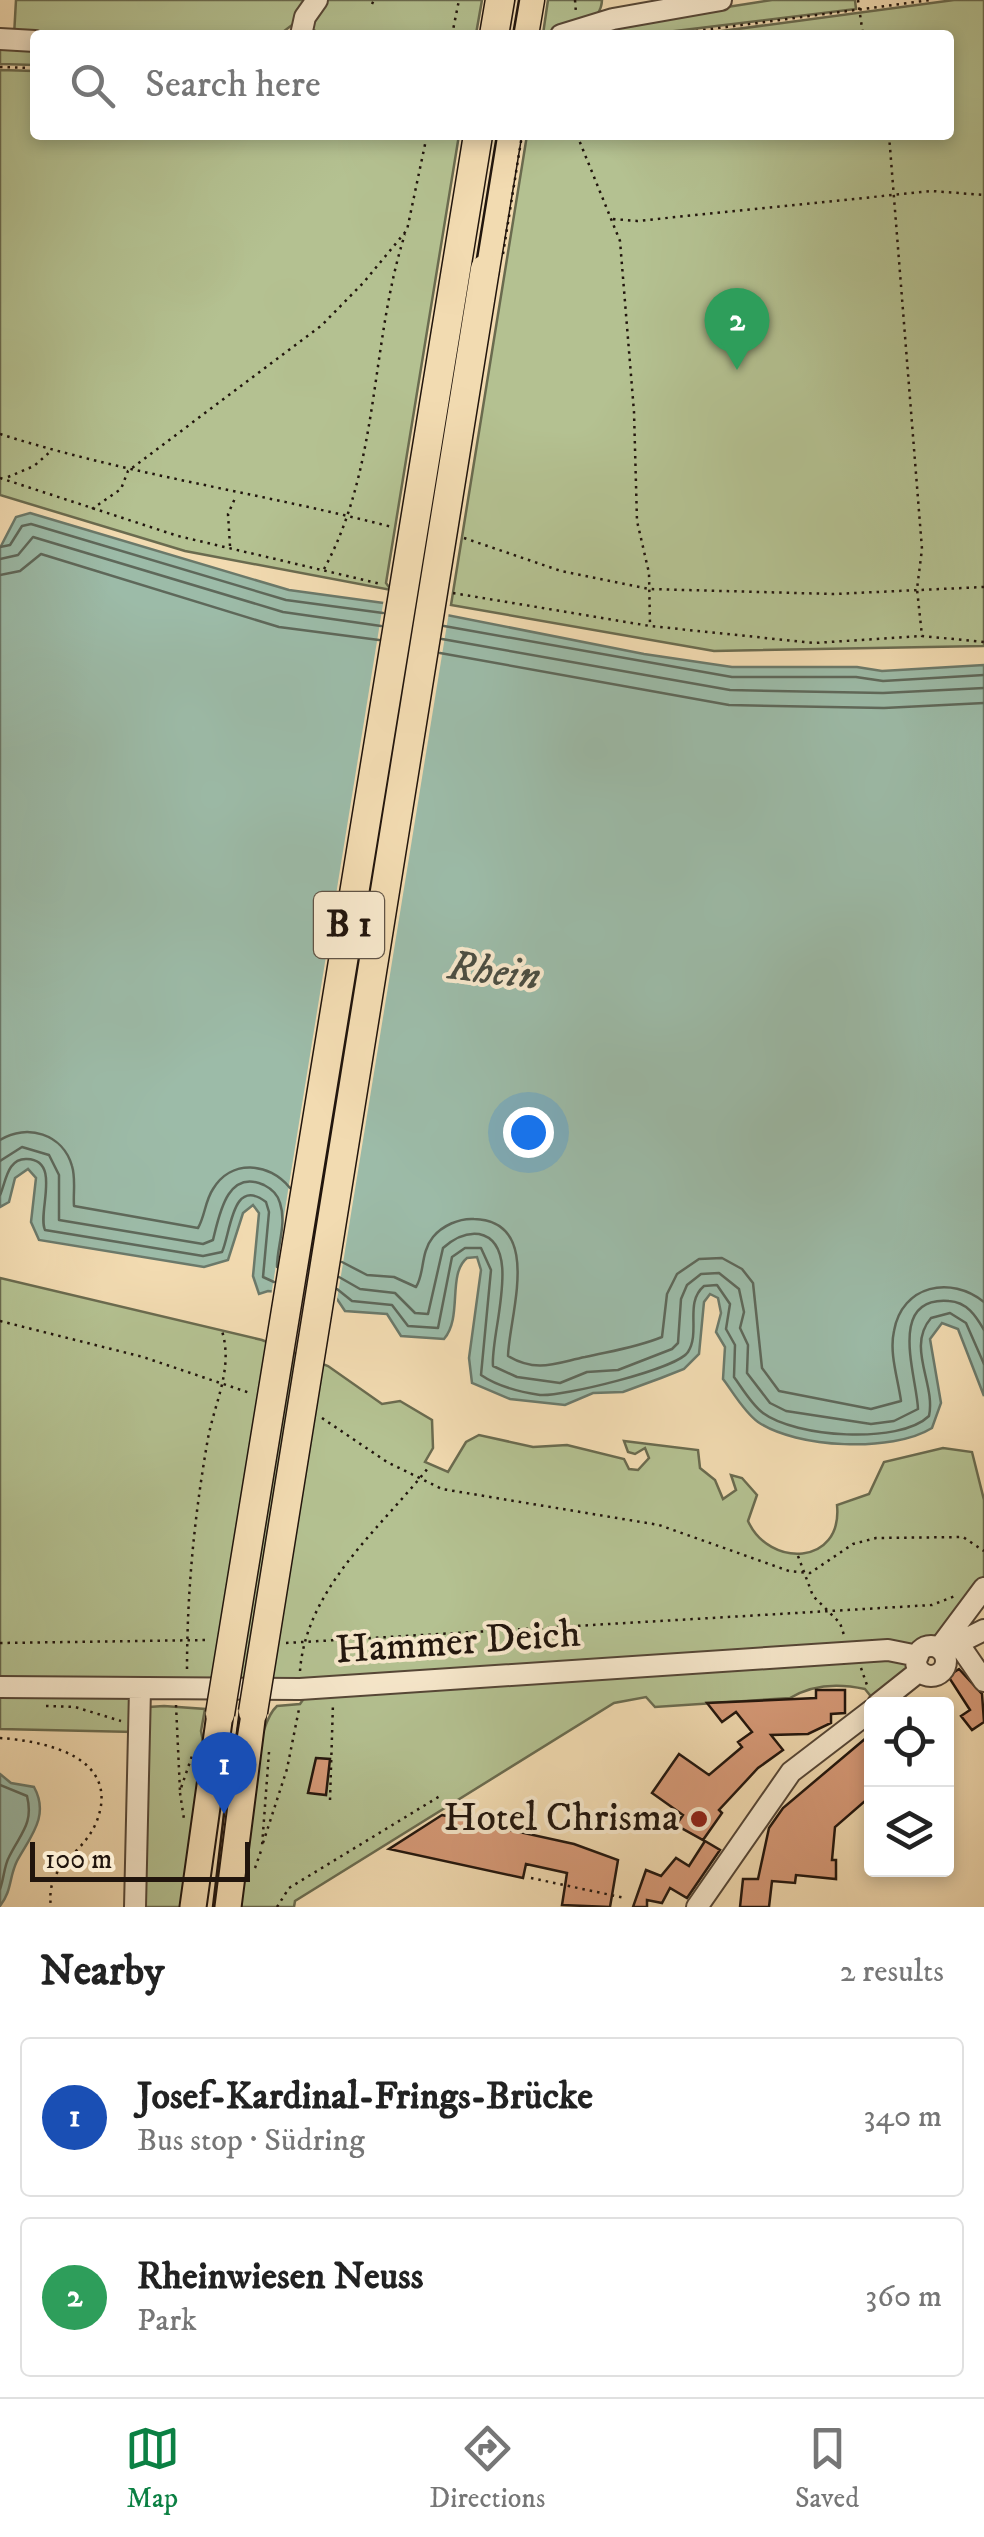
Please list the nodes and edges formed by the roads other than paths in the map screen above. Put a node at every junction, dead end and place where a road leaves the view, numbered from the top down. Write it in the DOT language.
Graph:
graph roads {
  1 [pos="317,0"];
  2 [pos="500,0"];
  3 [pos="530,0"];
  4 [pos="721,0"];
  5 [pos="612,10"];
  6 [pos="302,30"];
  7 [pos="495,30"];
  8 [pos="525,30"];
  9 [pos="571,30"];
  10 [pos="0,39"];
  11 [pos="30,41"];
  12 [pos="477,140"];
  13 [pos="507,140"];
  14 [pos="982,1591"];
  15 [pos="984,1630"];
  16 [pos="948,1647"];
  17 [pos="918,1664"];
  18 [pos="984,1681"];
  19 [pos="0,1687"];
  20 [pos="140,1690"];
  21 [pos="884,1697"];
  22 [pos="253,1712"];
  23 [pos="220,1714"];
  24 [pos="864,1715"];
  25 [pos="135,1907"];
  26 [pos="193,1907"];
  27 [pos="228,1907"];
  28 [pos="698,1907"];
  1 -- 6 [label="street"];
  2 -- 7 [label="highway"];
  3 -- 8 [label="highway"];
  4 -- 5 [label="street"];
  5 -- 9 [label="street"];
  10 -- 11 [label="street"];
  12 -- 23 [label="highway, B 1, bridge"];
  13 -- 22 [label="highway, B 1, bridge"];
  14 -- 16 [label="street"];
  15 -- 16 [label="street"];
  16 -- 17 [label="street"];
  16 -- 18 [label="street"];
  17 -- 20 [label="street, Hammer Deich"];
  17 -- 21 [label="street"];
  19 -- 20 [label="street, Hammer Deich"];
  20 -- 25 [label="street"];
  22 -- 27 [label="main road, B 1"];
  23 -- 26 [label="main road, B 1"];
  24 -- 28 [label="street"];
}
